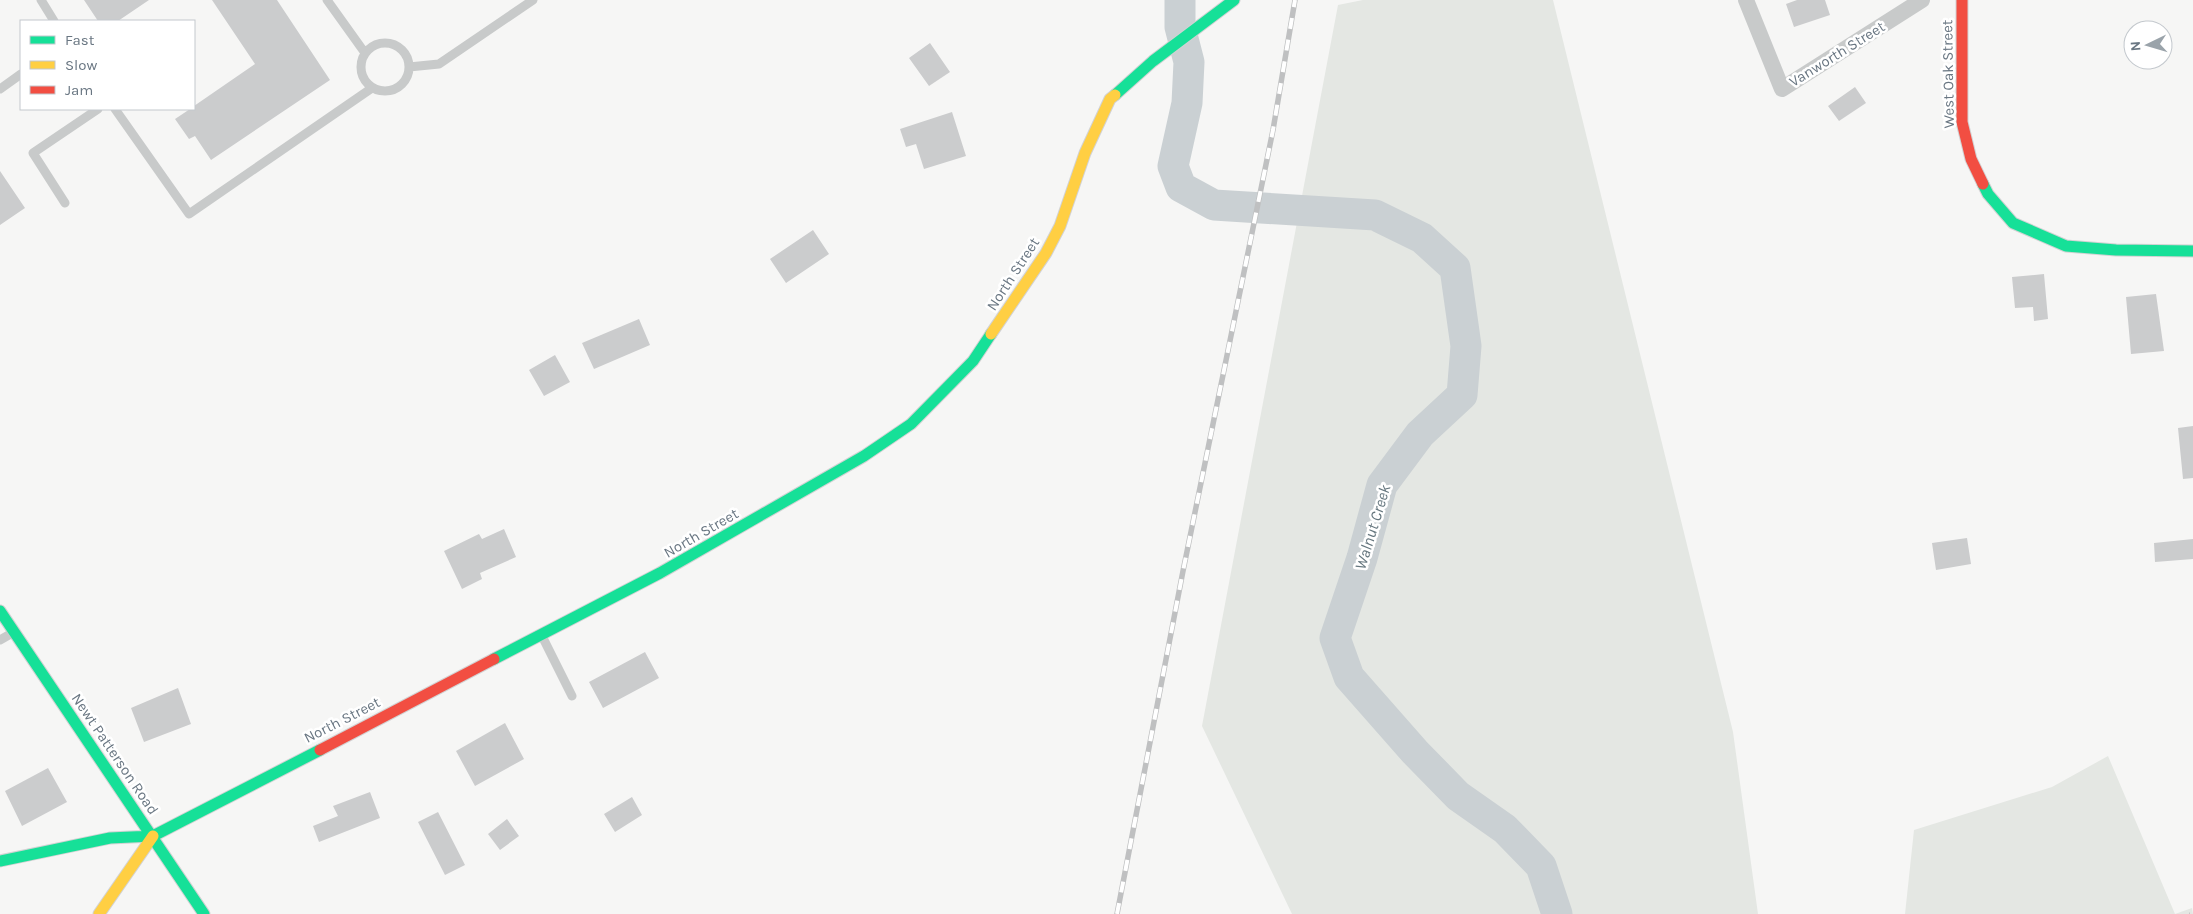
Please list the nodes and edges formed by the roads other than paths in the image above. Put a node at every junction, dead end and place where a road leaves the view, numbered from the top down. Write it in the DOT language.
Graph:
graph roads {
  1 [pos="41,0"];
  2 [pos="327,0"];
  3 [pos="534,0"];
  4 [pos="1234,0"];
  5 [pos="1746,0"];
  6 [pos="1922,0"];
  7 [pos="1962,0"];
  8 [pos="53,20"];
  9 [pos="365,53"];
  10 [pos="409,67"];
  11 [pos="20,75"];
  12 [pos="372,88"];
  13 [pos="0,89"];
  14 [pos="97,110"];
  15 [pos="116,110"];
  16 [pos="65,203"];
  17 [pos="2193,251"];
  18 [pos="0,611"];
  19 [pos="14,632"];
  20 [pos="541,634"];
  21 [pos="0,640"];
  22 [pos="572,696"];
  23 [pos="153,836"];
  24 [pos="0,861"];
  25 [pos="99,914"];
  26 [pos="204,914"];
  1 -- 8 [label="lane"];
  2 -- 9 [label="lane"];
  3 -- 10 [label="lane"];
  4 -- 20 [label="street, North Street"];
  5 -- 6 [label="street, Vanworth Street"];
  7 -- 17 [label="street, West Oak Street"];
  9 -- 10 [label="lane"];
  9 -- 12 [label="lane"];
  10 -- 12 [label="lane"];
  11 -- 13 [label="lane"];
  12 -- 15 [label="lane"];
  14 -- 16 [label="lane"];
  18 -- 19 [label="street, Newt Patterson Road"];
  19 -- 21 [label="lane"];
  19 -- 23 [label="street, Newt Patterson Road"];
  20 -- 22 [label="lane"];
  20 -- 23 [label="street, North Street"];
  23 -- 24 [label="street, North Street"];
  23 -- 25 [label="street"];
  23 -- 26 [label="street, Newt Patterson Road"];
}
